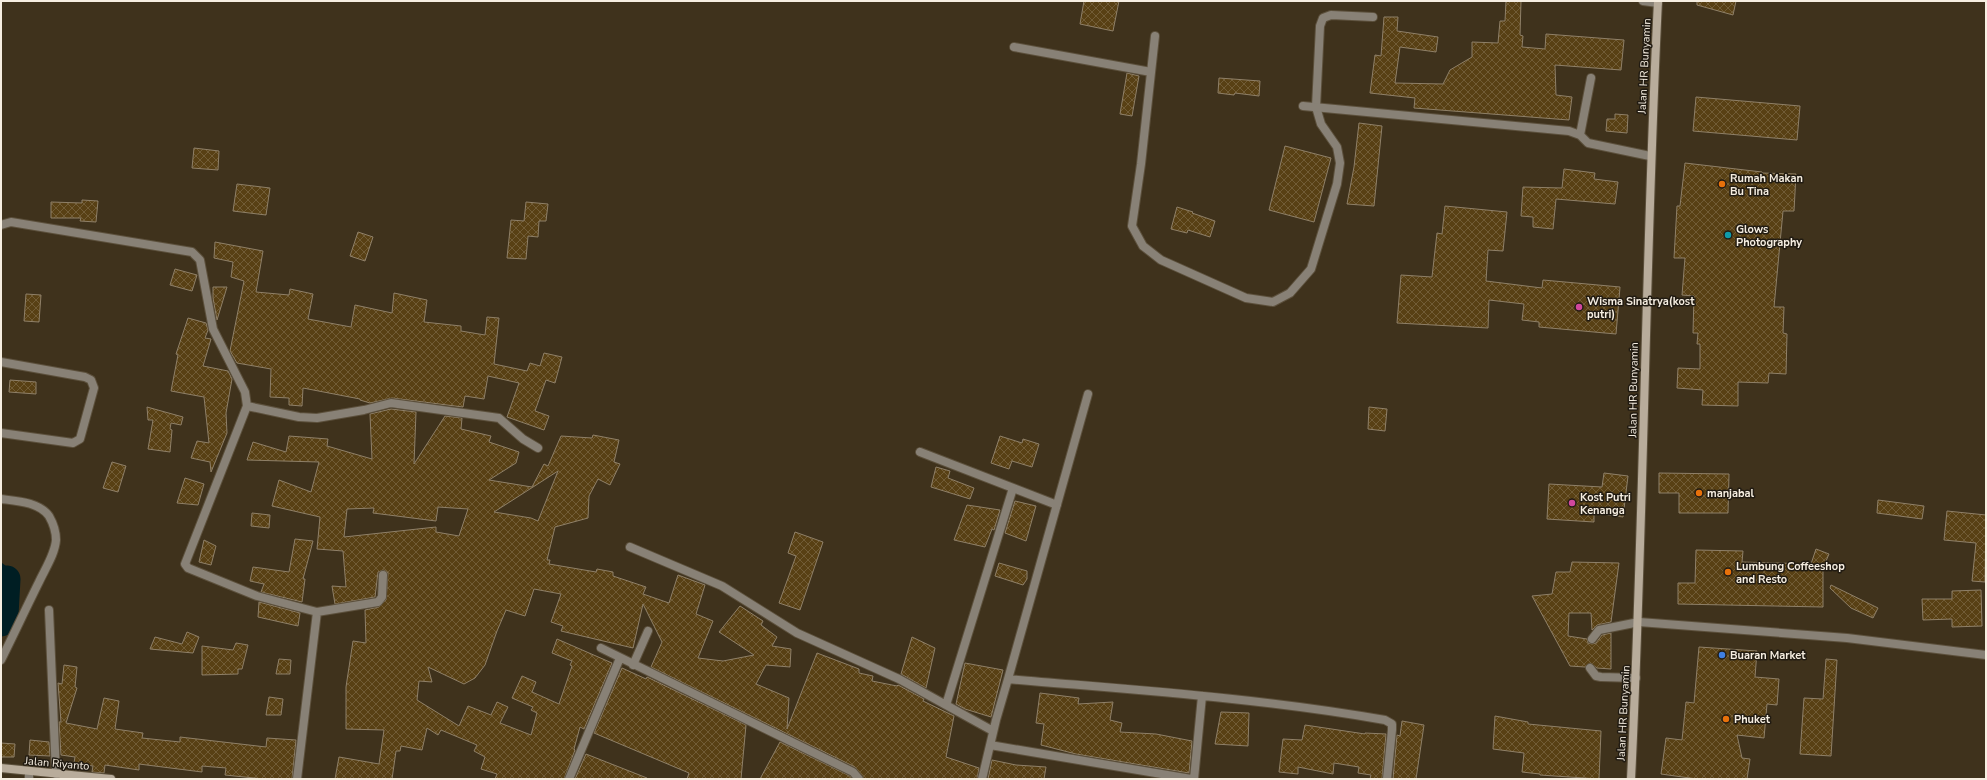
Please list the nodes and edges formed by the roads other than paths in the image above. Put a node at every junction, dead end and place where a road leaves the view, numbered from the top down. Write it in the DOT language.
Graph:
graph roads {
  1 [pos="1643,1"];
  2 [pos="1658,2"];
  3 [pos="1373,16"];
  4 [pos="1155,36"];
  5 [pos="1014,48"];
  6 [pos="1151,72"];
  7 [pos="1591,78"];
  8 [pos="1303,106"];
  9 [pos="1316,107"];
  10 [pos="1580,135"];
  11 [pos="1650,156"];
  12 [pos="1,225"];
  13 [pos="1,362"];
  14 [pos="1088,394"];
  15 [pos="247,406"];
  16 [pos="1,433"];
  17 [pos="538,448"];
  18 [pos="920,452"];
  19 [pos="1013,488"];
  20 [pos="1,499"];
  21 [pos="1057,505"];
  22 [pos="630,547"];
  23 [pos="382,574"];
  24 [pos="49,610"];
  25 [pos="317,612"];
  26 [pos="1639,622"];
  27 [pos="648,631"];
  28 [pos="1592,639"];
  29 [pos="601,648"];
  30 [pos="1986,655"];
  31 [pos="620,658"];
  32 [pos="1,660"];
  33 [pos="633,665"];
  34 [pos="1590,668"];
  35 [pos="1636,678"];
  36 [pos="1008,679"];
  37 [pos="1202,696"];
  38 [pos="946,705"];
  39 [pos="993,731"];
  40 [pos="990,745"];
  41 [pos="1,768"];
  42 [pos="56,774"];
  43 [pos="29,775"];
  44 [pos="111,779"];
  45 [pos="297,779"];
  46 [pos="569,779"];
  47 [pos="858,779"];
  48 [pos="982,779"];
  49 [pos="1191,779"];
  50 [pos="1194,779"];
  51 [pos="1387,779"];
  52 [pos="1630,779"];
  1 -- 2 [label="street"];
  2 -- 11 [label="main road, Jalan HR Bunyamin"];
  3 -- 9 [label="street"];
  4 -- 6 [label="street"];
  5 -- 6 [label="street"];
  6 -- 9 [label="street"];
  7 -- 10 [label="street"];
  8 -- 9 [label="street"];
  9 -- 10 [label="street"];
  10 -- 11 [label="street"];
  11 -- 26 [label="main road, Jalan HR Bunyamin"];
  12 -- 15 [label="street"];
  13 -- 16 [label="street"];
  14 -- 21 [label="street"];
  15 -- 17 [label="street"];
  15 -- 25 [label="street"];
  18 -- 19 [label="street"];
  19 -- 21 [label="street"];
  19 -- 38 [label="street"];
  20 -- 32 [label="street"];
  21 -- 36 [label="street"];
  22 -- 38 [label="street"];
  23 -- 25 [label="street"];
  24 -- 42 [label="street"];
  25 -- 45 [label="street"];
  26 -- 28 [label="street"];
  26 -- 30 [label="street"];
  26 -- 35 [label="main road, Jalan HR Bunyamin"];
  27 -- 33 [label="street"];
  29 -- 31 [label="street"];
  31 -- 33 [label="street"];
  31 -- 46 [label="street"];
  33 -- 47 [label="street"];
  34 -- 35 [label="street"];
  35 -- 52 [label="main road, Jalan HR Bunyamin"];
  36 -- 37 [label="street"];
  36 -- 39 [label="street"];
  37 -- 50 [label="street"];
  37 -- 51 [label="street"];
  38 -- 39 [label="street"];
  39 -- 40 [label="street"];
  40 -- 48 [label="street"];
  40 -- 49 [label="street"];
  41 -- 43 [label="main road, Jalan Riyanto"];
  42 -- 43 [label="main road, Jalan Riyanto"];
  42 -- 44 [label="main road, Jalan Riyanto"];
}
